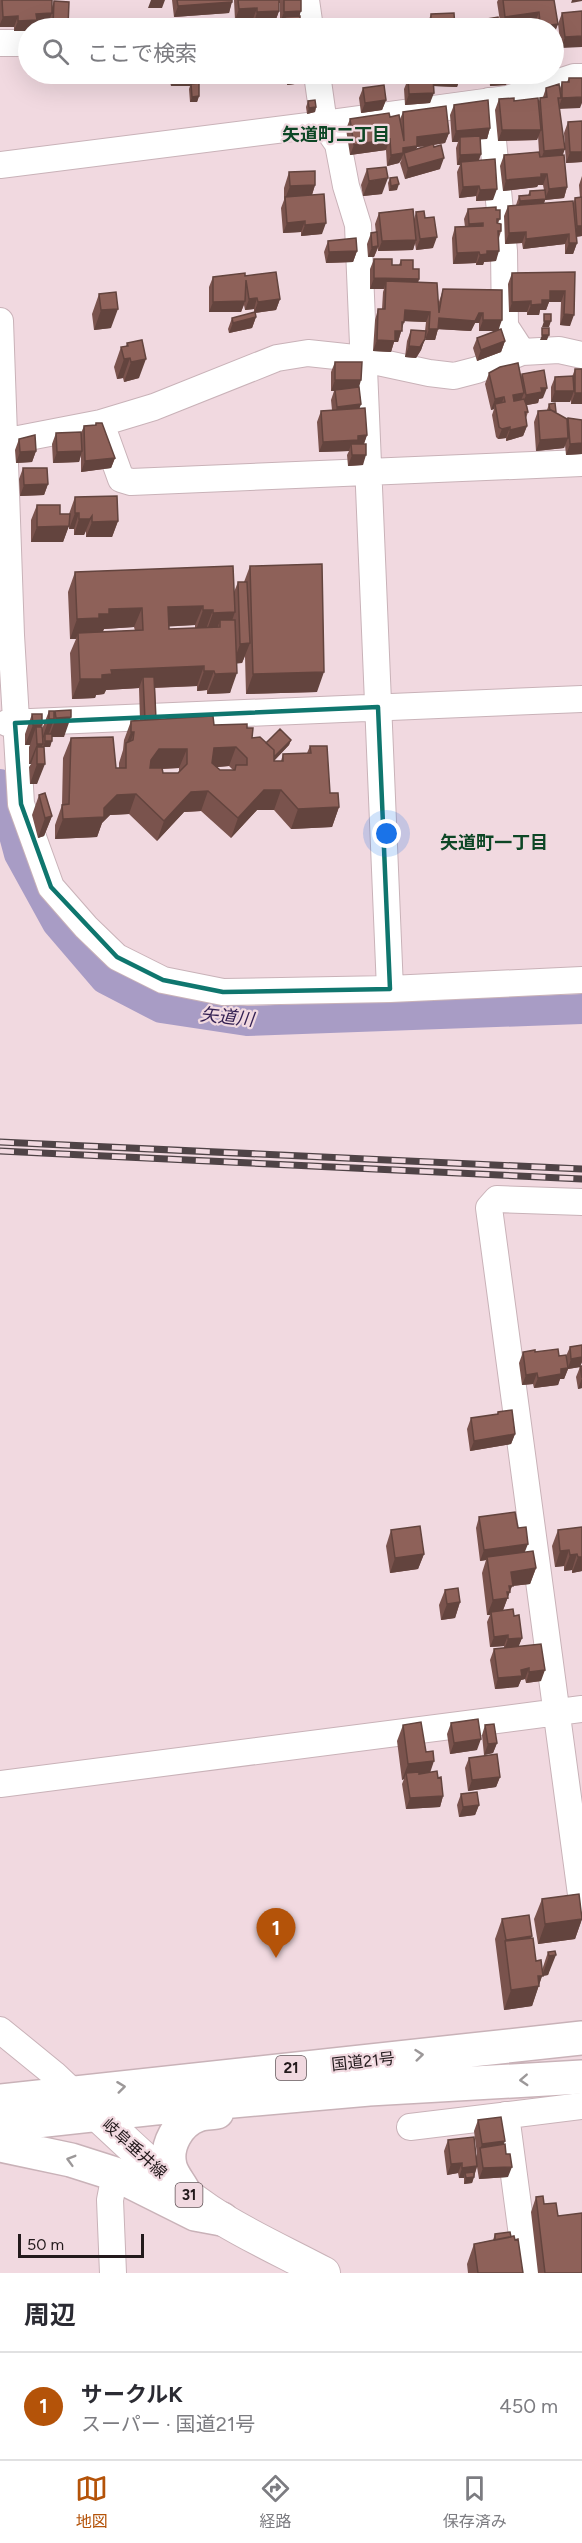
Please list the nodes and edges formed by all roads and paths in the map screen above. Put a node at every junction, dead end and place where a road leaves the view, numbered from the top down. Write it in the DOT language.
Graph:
graph roads {
  1 [pos="306,0"];
  2 [pos="309,18"];
  3 [pos="0,43"];
  4 [pos="18,43"];
  5 [pos="582,77"];
  6 [pos="564,80"];
  7 [pos="318,84"];
  8 [pos="553,84"];
  9 [pos="489,101"];
  10 [pos="324,124"];
  11 [pos="0,165"];
  12 [pos="0,321"];
  13 [pos="522,352"];
  14 [pos="582,355"];
  15 [pos="364,359"];
  16 [pos="101,423"];
  17 [pos="2,442"];
  18 [pos="582,463"];
  19 [pos="369,472"];
  20 [pos="582,699"];
  21 [pos="378,707"];
  22 [pos="8,723"];
  23 [pos="582,980"];
  24 [pos="390,989"];
  25 [pos="582,1202"];
  26 [pos="570,1710"];
  27 [pos="0,1784"];
  28 [pos="582,1902"];
  29 [pos="0,2030"];
  30 [pos="582,2038"];
  31 [pos="582,2077"];
  32 [pos="369,2089"];
  33 [pos="73,2092"];
  34 [pos="0,2101"];
  35 [pos="582,2106"];
  36 [pos="98,2115"];
  37 [pos="506,2115"];
  38 [pos="0,2125"];
  39 [pos="410,2127"];
  40 [pos="0,2145"];
  41 [pos="115,2174"];
  42 [pos="184,2192"];
  43 [pos="222,2219"];
  44 [pos="113,2273"];
  45 [pos="324,2273"];
  46 [pos="527,2273"];
  1 -- 2 [label="street"];
  3 -- 4 [label="street"];
  5 -- 6 [label="street"];
  7 -- 10 [label="street"];
  8 -- 9 [label="street"];
  9 -- 10 [label="street"];
  9 -- 13 [label="street"];
  10 -- 11 [label="street"];
  10 -- 15 [label="street"];
  12 -- 17 [label="street"];
  13 -- 14 [label="street"];
  13 -- 15 [label="street"];
  15 -- 16 [label="street"];
  15 -- 19 [label="street"];
  16 -- 17 [label="street"];
  16 -- 19 [label="street"];
  17 -- 22 [label="street"];
  18 -- 19 [label="street"];
  19 -- 21 [label="street"];
  20 -- 21 [label="street"];
  21 -- 22 [label="street"];
  21 -- 24 [label="street"];
  22 -- 24 [label="street"];
  23 -- 24 [label="street"];
  25 -- 26 [label="street"];
  26 -- 27 [label="street"];
  26 -- 28 [label="street"];
  29 -- 33 [label="street"];
  33 -- 30 [label="highway, 国道21号 / 21, one-way"];
  31 -- 32 [label="highway, 国道21号 / 21, one-way"];
  32 -- 36 [label="highway, 国道21号 / 21"];
  32 -- 42 [label="highway, 21"];
  33 -- 34 [label="highway, 国道21号 / 21"];
  33 -- 36 [label="main road, 岐阜垂井線 / 31"];
  35 -- 37 [label="street"];
  36 -- 38 [label="highway, 国道21号 / 21"];
  36 -- 42 [label="main road, 岐阜垂井線 / 31"];
  37 -- 39 [label="street"];
  37 -- 46 [label="street"];
  41 -- 40 [label="highway, one-way"];
  41 -- 43 [label="highway"];
  41 -- 44 [label="street"];
  42 -- 43 [label="main road, 岐阜垂井線 / 31"];
  43 -- 45 [label="main road, 岐阜垂井線 / 31"];
}
